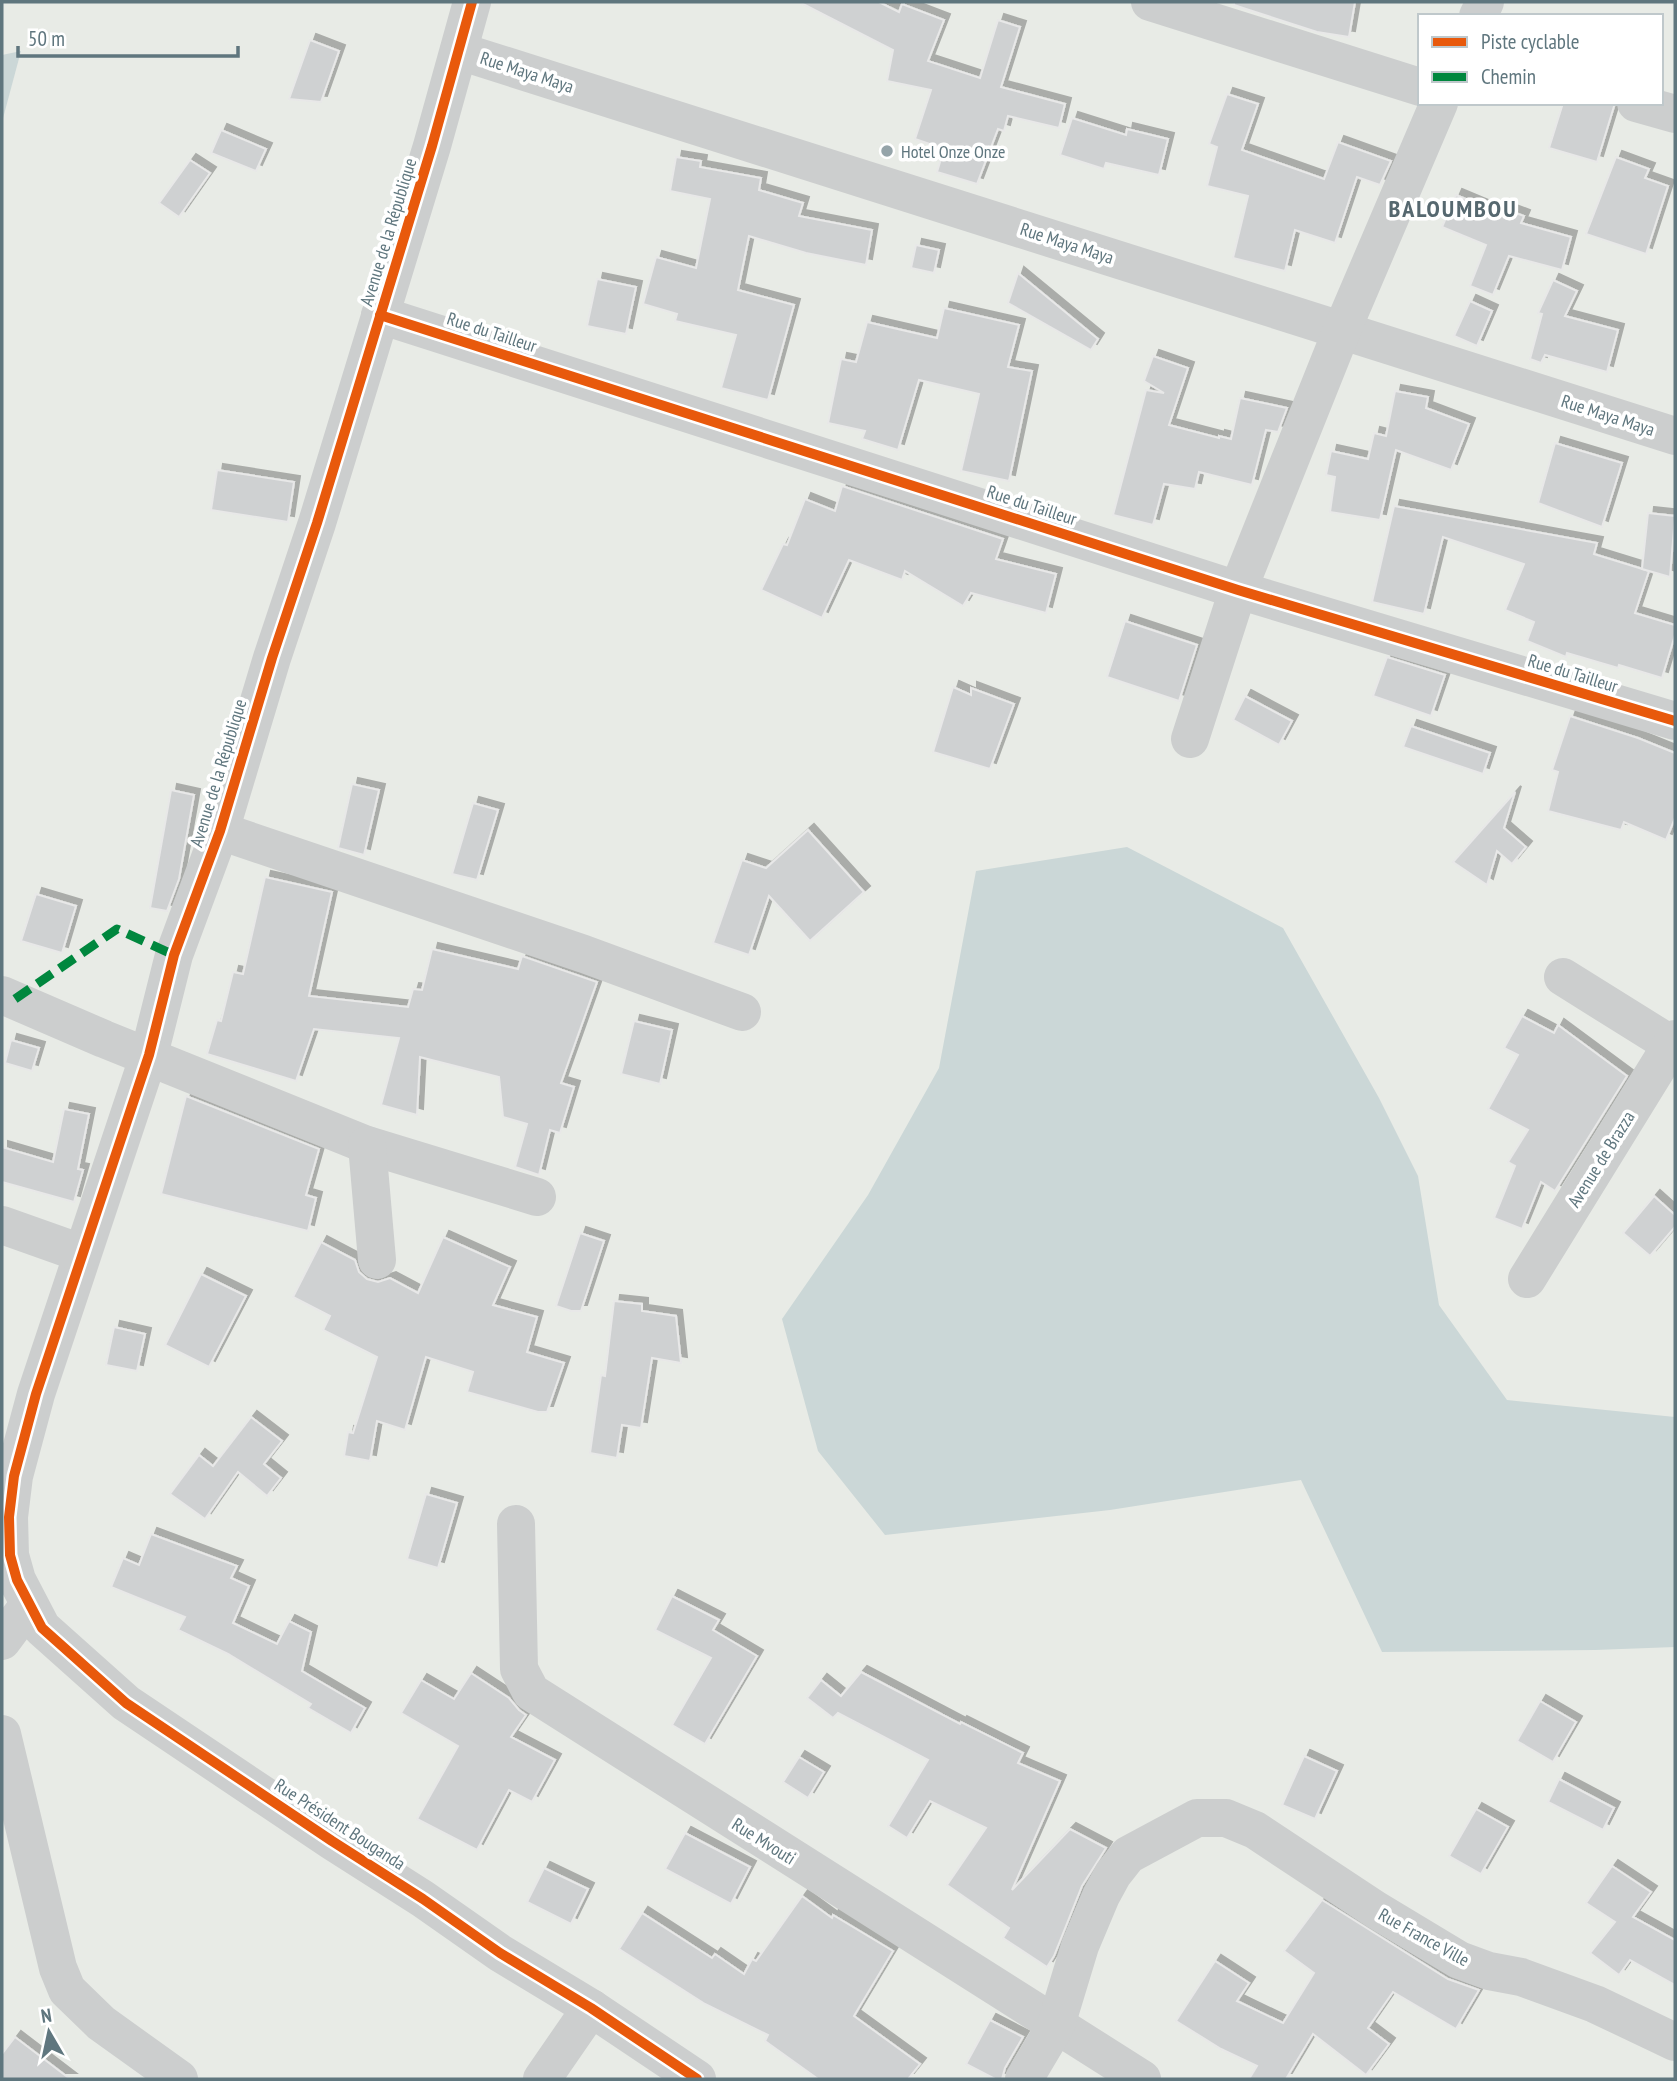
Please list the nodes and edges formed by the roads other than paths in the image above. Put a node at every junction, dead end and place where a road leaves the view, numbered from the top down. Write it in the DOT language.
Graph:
graph roads {
  1 [pos="472,2"];
  2 [pos="1150,2"];
  3 [pos="459,51"];
  4 [pos="1418,86"];
  5 [pos="1438,105"];
  6 [pos="1643,105"];
  7 [pos="1675,114"];
  8 [pos="380,315"];
  9 [pos="1342,330"];
  10 [pos="1675,436"];
  11 [pos="1238,590"];
  12 [pos="1675,721"];
  13 [pos="1190,739"];
  14 [pos="220,831"];
  15 [pos="1563,978"];
  16 [pos="2,995"];
  17 [pos="743,1012"];
  18 [pos="1674,1044"];
  19 [pos="149,1055"];
  20 [pos="367,1145"];
  21 [pos="537,1197"];
  22 [pos="2,1226"];
  23 [pos="81,1253"];
  24 [pos="377,1260"];
  25 [pos="1527,1279"];
  26 [pos="516,1524"];
  27 [pos="6,1553"];
  28 [pos="29,1606"];
  29 [pos="2,1641"];
  30 [pos="2,1734"];
  31 [pos="592,2008"];
  32 [pos="1056,2025"];
  33 [pos="1675,2042"];
  34 [pos="179,2079"];
  35 [pos="542,2079"];
  36 [pos="698,2079"];
  37 [pos="1024,2079"];
  38 [pos="1142,2079"];
  1 -- 3 [label="street, Avenue de la République"];
  2 -- 4 [label="street"];
  3 -- 8 [label="street, Avenue de la République"];
  3 -- 9 [label="street, Rue Maya Maya"];
  5 -- 9 [label="street"];
  6 -- 7 [label="street"];
  8 -- 11 [label="street, Rue du Tailleur"];
  8 -- 14 [label="street, Avenue de la République"];
  9 -- 10 [label="street, Rue Maya Maya"];
  9 -- 11 [label="street"];
  11 -- 12 [label="street, Rue du Tailleur"];
  11 -- 13 [label="street"];
  14 -- 17 [label="street"];
  14 -- 19 [label="street, Avenue de la République"];
  15 -- 18 [label="street"];
  16 -- 19 [label="street"];
  18 -- 25 [label="street, Avenue de Brazza"];
  19 -- 20 [label="street"];
  19 -- 23 [label="street, Avenue de la République"];
  20 -- 21 [label="street"];
  20 -- 24 [label="street"];
  22 -- 23 [label="street"];
  23 -- 27 [label="street, Avenue de la République"];
  26 -- 32 [label="street, Rue Mvouti"];
  27 -- 28 [label="street, Rue Président Bouganda"];
  28 -- 29 [label="street"];
  28 -- 31 [label="street, Rue Président Bouganda"];
  30 -- 34 [label="street"];
  31 -- 35 [label="street"];
  31 -- 36 [label="street, Rue Président Bouganda"];
  32 -- 33 [label="street, Rue France Ville"];
  32 -- 37 [label="street"];
  32 -- 38 [label="street, Rue Mvouti"];
}
